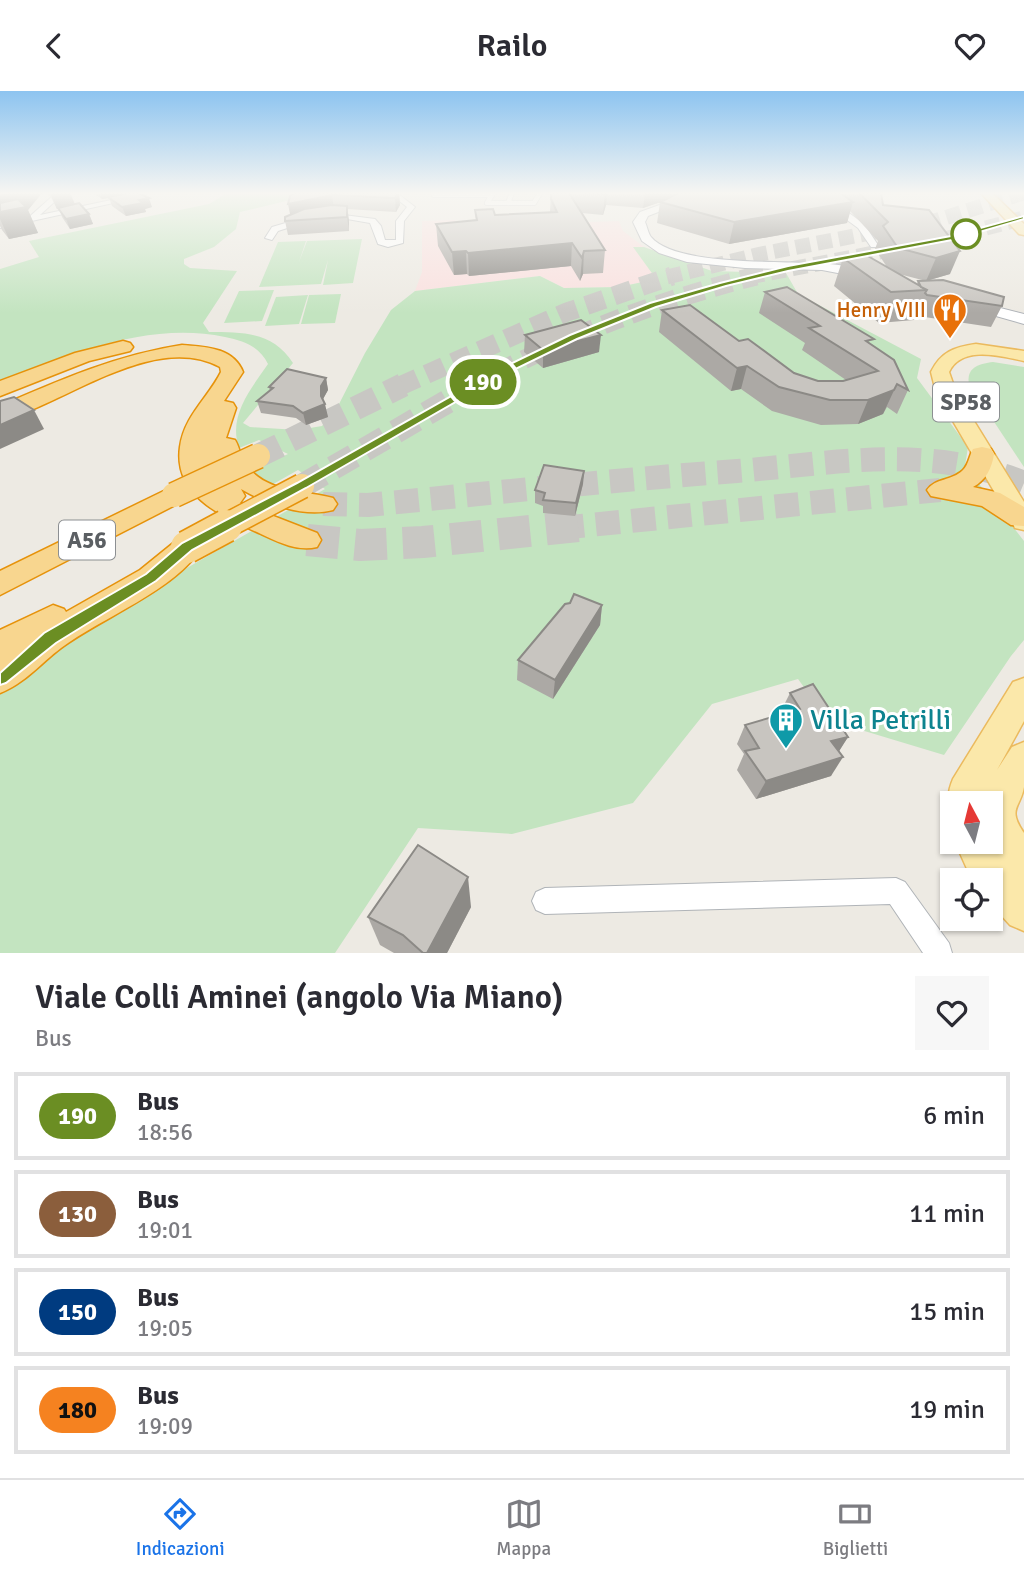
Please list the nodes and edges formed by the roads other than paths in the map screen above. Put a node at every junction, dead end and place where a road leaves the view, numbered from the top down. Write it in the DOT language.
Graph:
graph roads {
  1 [pos="272,233"];
  2 [pos="379,233"];
  3 [pos="400,233"];
  4 [pos="642,233"];
  5 [pos="866,233"];
  6 [pos="269,238"];
  7 [pos="874,245"];
  8 [pos="885,280"];
  9 [pos="955,301"];
  10 [pos="1024,319"];
  11 [pos="1024,356"];
  12 [pos="1024,362"];
  13 [pos="0,389"];
  14 [pos="238,391"];
  15 [pos="0,414"];
  16 [pos="982,454"];
  17 [pos="258,456"];
  18 [pos="302,486"];
  19 [pos="323,505"];
  20 [pos="1023,511"];
  21 [pos="256,521"];
  22 [pos="307,540"];
  23 [pos="1,578"];
  24 [pos="1,669"];
  25 [pos="1024,691"];
  26 [pos="1024,758"];
  27 [pos="966,791"];
  28 [pos="980,854"];
  29 [pos="1024,863"];
  30 [pos="545,901"];
  31 [pos="1024,911"];
  32 [pos="939,953"];
  1 -- 6 [label="street"];
  2 -- 3 [label="street"];
  4 -- 8 [label="main road"];
  5 -- 7 [label="street"];
  9 -- 10 [label="main road"];
  11 -- 16 [label="main road, SP58"];
  12 -- 20 [label="main road, SP58"];
  13 -- 14 [label="highway"];
  14 -- 19 [label="highway"];
  14 -- 21 [label="highway"];
  15 -- 21 [label="highway"];
  16 -- 20 [label="main road, SP58"];
  16 -- 20 [label="highway"];
  17 -- 23 [label="highway, A56, bridge"];
  18 -- 24 [label="highway, bridge"];
  21 -- 22 [label="highway"];
  25 -- 27 [label="main road"];
  26 -- 29 [label="main road"];
  28 -- 31 [label="main road"];
  30 -- 32 [label="street"];
}
